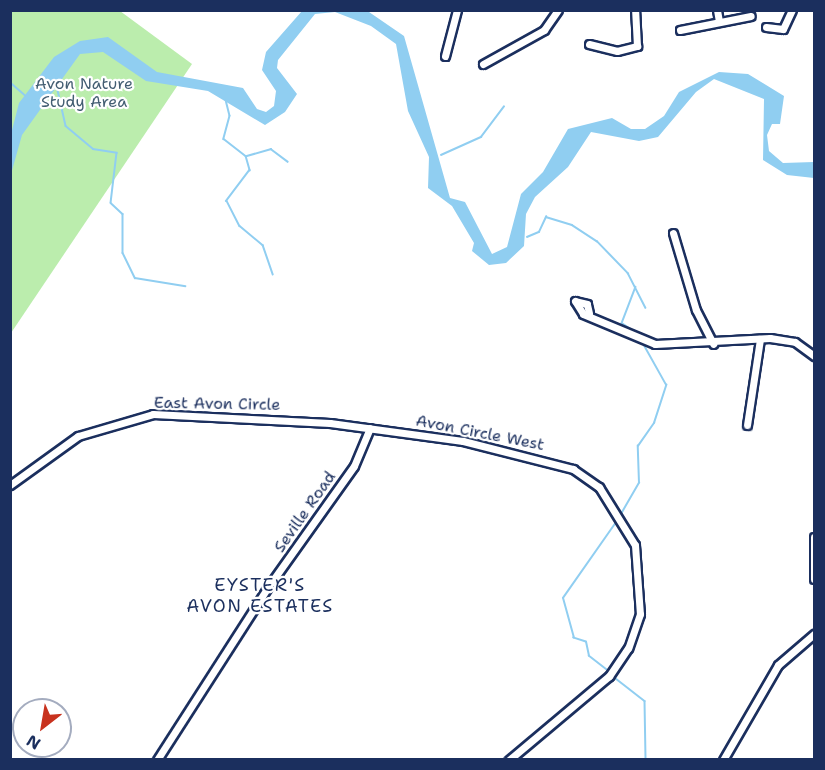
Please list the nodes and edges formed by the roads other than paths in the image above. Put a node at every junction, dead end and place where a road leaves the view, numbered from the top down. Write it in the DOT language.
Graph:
graph roads {
  1 [pos="457,10"];
  2 [pos="558,10"];
  3 [pos="635,10"];
  4 [pos="717,10"];
  5 [pos="792,10"];
  6 [pos="751,16"];
  7 [pos="719,21"];
  8 [pos="766,27"];
  9 [pos="680,30"];
  10 [pos="589,44"];
  11 [pos="445,56"];
  12 [pos="483,64"];
  13 [pos="674,233"];
  14 [pos="589,314"];
  15 [pos="760,339"];
  16 [pos="713,344"];
  17 [pos="814,356"];
  18 [pos="747,425"];
  19 [pos="370,428"];
  20 [pos="10,484"];
  21 [pos="814,537"];
  22 [pos="814,579"];
  23 [pos="814,634"];
  24 [pos="157,759"];
  25 [pos="509,759"];
  26 [pos="723,759"];
  1 -- 11 [label="street"];
  2 -- 12 [label="street"];
  3 -- 10 [label="street"];
  4 -- 7 [label="street"];
  5 -- 8 [label="street"];
  6 -- 7 [label="street"];
  7 -- 9 [label="street"];
  13 -- 16 [label="street"];
  14 -- 16 [label="street"];
  15 -- 16 [label="street"];
  15 -- 17 [label="street"];
  15 -- 18 [label="street"];
  19 -- 20 [label="street, East Avon Circle"];
  19 -- 24 [label="street, Seville Road"];
  19 -- 25 [label="street, Avon Circle West"];
  21 -- 22 [label="street"];
  23 -- 26 [label="street"];
}
